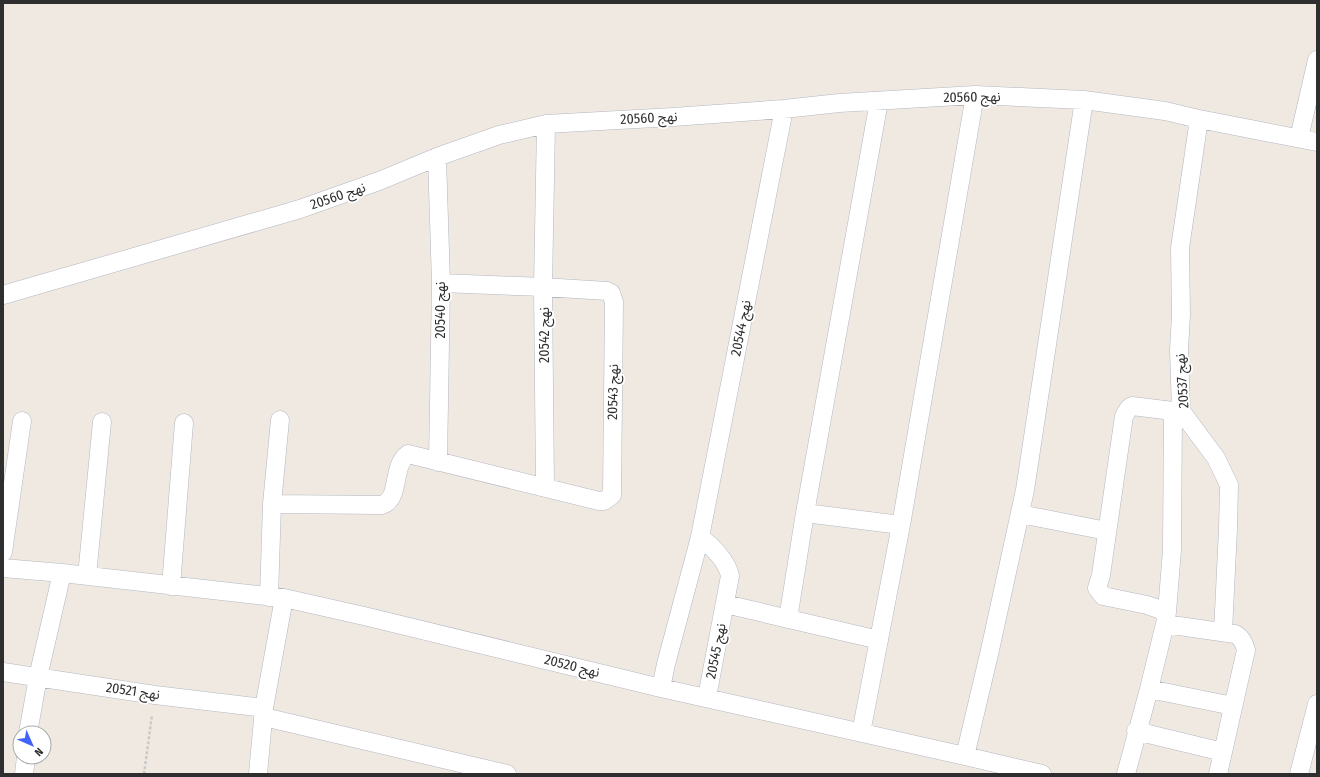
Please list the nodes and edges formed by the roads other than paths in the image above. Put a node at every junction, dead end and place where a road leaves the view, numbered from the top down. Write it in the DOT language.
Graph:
graph roads {
  1 [pos="1317,60"];
  2 [pos="975,95"];
  3 [pos="1084,100"];
  4 [pos="879,101"];
  5 [pos="784,110"];
  6 [pos="1199,119"];
  7 [pos="546,124"];
  8 [pos="1301,131"];
  9 [pos="1317,142"];
  10 [pos="438,157"];
  11 [pos="441,283"];
  12 [pos="543,287"];
  13 [pos="3,295"];
  14 [pos="1177,411"];
  15 [pos="280,420"];
  16 [pos="22,421"];
  17 [pos="102,422"];
  18 [pos="184,423"];
  19 [pos="438,462"];
  20 [pos="545,487"];
  21 [pos="272,504"];
  22 [pos="805,513"];
  23 [pos="1020,514"];
  24 [pos="901,525"];
  25 [pos="1107,531"];
  26 [pos="704,540"];
  27 [pos="3,552"];
  28 [pos="3,568"];
  29 [pos="62,573"];
  30 [pos="87,576"];
  31 [pos="171,586"];
  32 [pos="277,597"];
  33 [pos="725,604"];
  34 [pos="1166,618"];
  35 [pos="788,619"];
  36 [pos="1223,632"];
  37 [pos="879,640"];
  38 [pos="3,672"];
  39 [pos="38,677"];
  40 [pos="661,688"];
  41 [pos="1149,689"];
  42 [pos="708,698"];
  43 [pos="1317,704"];
  44 [pos="1233,706"];
  45 [pos="264,712"];
  46 [pos="29,725"];
  47 [pos="1136,731"];
  48 [pos="861,733"];
  49 [pos="1223,752"];
  50 [pos="965,756"];
  51 [pos="258,774"];
  52 [pos="507,774"];
  53 [pos="1042,774"];
  54 [pos="1126,774"];
  55 [pos="1218,774"];
  56 [pos="1299,774"];
  1 -- 8 [label="street"];
  2 -- 3 [label="street, نهج 20560"];
  2 -- 4 [label="street, نهج 20560"];
  2 -- 24 [label="street"];
  3 -- 6 [label="street, نهج 20560"];
  3 -- 23 [label="street"];
  4 -- 5 [label="street, نهج 20560"];
  4 -- 22 [label="street"];
  5 -- 7 [label="street, نهج 20560"];
  5 -- 26 [label="street, نهج 20544"];
  6 -- 8 [label="street, نهج 20560"];
  6 -- 14 [label="street, نهج 20537"];
  7 -- 10 [label="street, نهج 20560"];
  7 -- 12 [label="street"];
  8 -- 9 [label="street, نهج 20560"];
  10 -- 11 [label="street, نهج 20540"];
  10 -- 13 [label="street, نهج 20560"];
  11 -- 12 [label="street, نهج 20542"];
  11 -- 19 [label="street, نهج 20540"];
  12 -- 20 [label="street, نهج 20542"];
  12 -- 20 [label="street, نهج 20543"];
  14 -- 25 [label="street"];
  14 -- 34 [label="street"];
  14 -- 36 [label="street, نهج 20537"];
  15 -- 21 [label="street"];
  16 -- 27 [label="street"];
  17 -- 30 [label="street"];
  18 -- 31 [label="street"];
  19 -- 20 [label="street"];
  19 -- 21 [label="street"];
  21 -- 32 [label="street"];
  22 -- 24 [label="street"];
  22 -- 35 [label="street"];
  23 -- 25 [label="street"];
  23 -- 50 [label="street"];
  24 -- 37 [label="street"];
  25 -- 34 [label="street"];
  26 -- 33 [label="street, نهج 20545"];
  26 -- 40 [label="street, نهج 20544"];
  28 -- 29 [label="street, نهج 20520"];
  29 -- 30 [label="street, نهج 20520"];
  29 -- 39 [label="street"];
  30 -- 31 [label="street, نهج 20520"];
  31 -- 32 [label="street, نهج 20520"];
  32 -- 40 [label="street, نهج 20520"];
  32 -- 45 [label="street"];
  33 -- 35 [label="street"];
  33 -- 42 [label="street, نهج 20545"];
  34 -- 36 [label="street"];
  34 -- 41 [label="street"];
  35 -- 37 [label="street"];
  36 -- 44 [label="street"];
  37 -- 48 [label="street"];
  38 -- 39 [label="street, نهج 20521"];
  39 -- 45 [label="street, نهج 20521"];
  39 -- 46 [label="street"];
  40 -- 42 [label="street, نهج 20520"];
  41 -- 44 [label="street"];
  41 -- 47 [label="street"];
  42 -- 48 [label="street, نهج 20520"];
  43 -- 56 [label="street"];
  44 -- 49 [label="street"];
  45 -- 51 [label="street"];
  45 -- 52 [label="street, نهج 20521"];
  47 -- 49 [label="street"];
  47 -- 54 [label="street"];
  48 -- 50 [label="street, نهج 20520"];
  49 -- 55 [label="street"];
  50 -- 53 [label="street, نهج 20520"];
}
